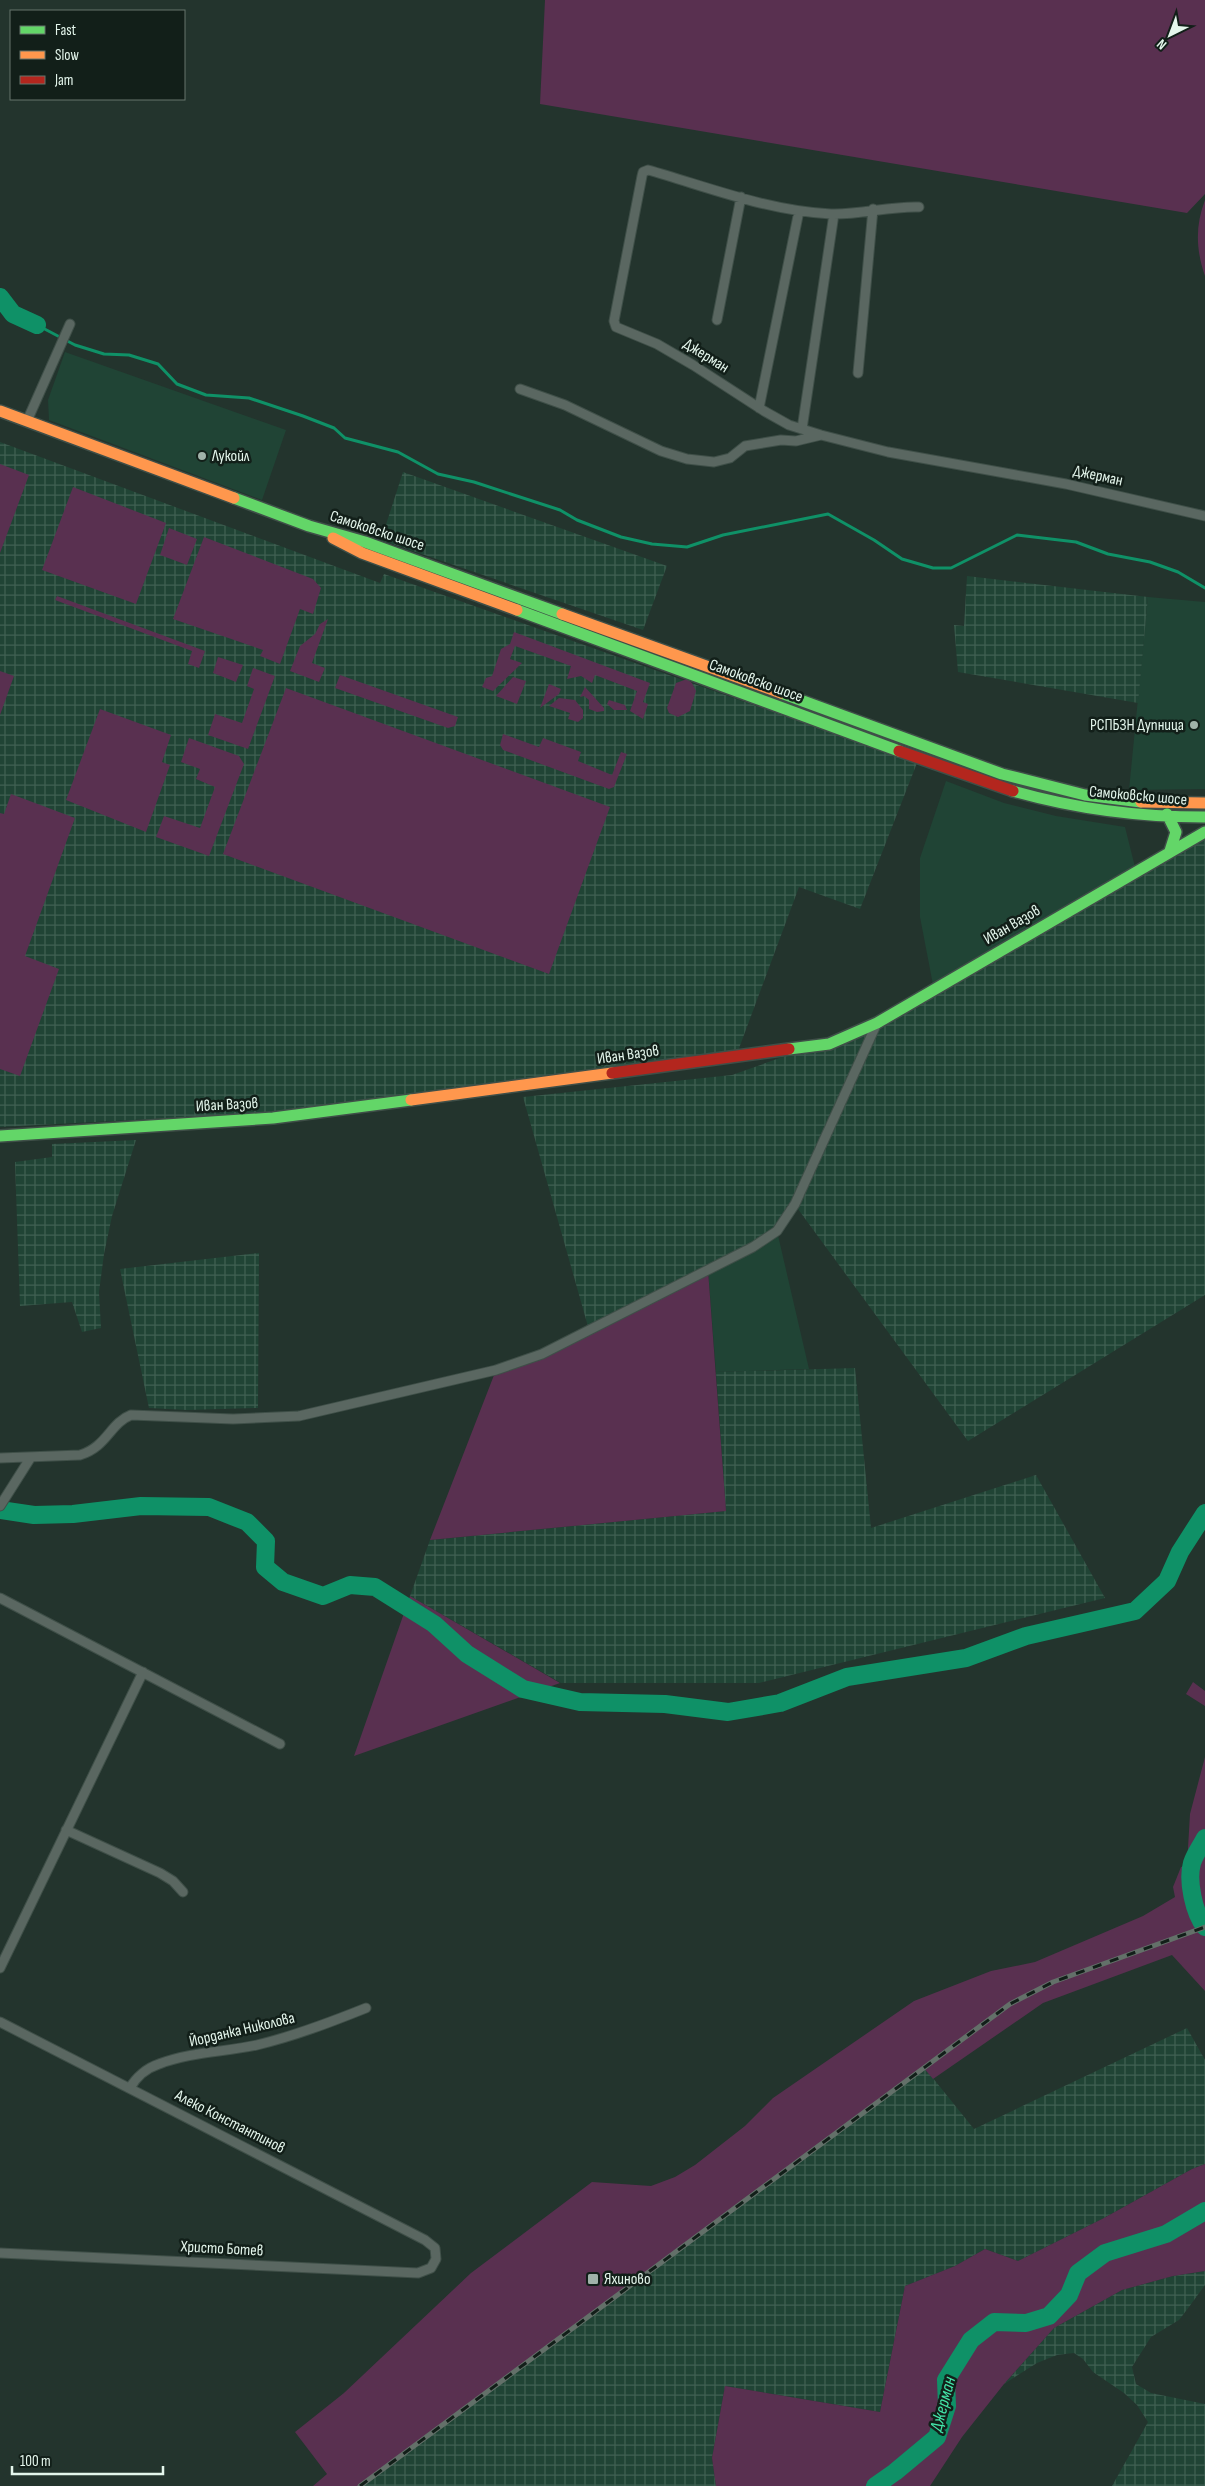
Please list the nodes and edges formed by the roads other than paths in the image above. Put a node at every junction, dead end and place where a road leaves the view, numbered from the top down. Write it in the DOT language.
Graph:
graph roads {
  1 [pos="741,197"];
  2 [pos="919,207"];
  3 [pos="872,209"];
  4 [pos="799,212"];
  5 [pos="834,214"];
  6 [pos="717,320"];
  7 [pos="68,328"];
  8 [pos="858,373"];
  9 [pos="520,389"];
  10 [pos="758,408"];
  11 [pos="0,411"];
  12 [pos="27,421"];
  13 [pos="802,429"];
  14 [pos="821,435"];
  15 [pos="1205,516"];
  16 [pos="309,526"];
  17 [pos="1158,803"];
  18 [pos="1205,803"];
  19 [pos="1205,817"];
  20 [pos="1170,818"];
  21 [pos="1205,832"];
  22 [pos="1170,852"];
  23 [pos="877,1023"];
  24 [pos="0,1136"];
  25 [pos="31,1457"];
  26 [pos="0,1458"];
  27 [pos="0,1506"];
  28 [pos="0,1598"];
  29 [pos="143,1672"];
  30 [pos="280,1744"];
  31 [pos="66,1830"];
  32 [pos="183,1892"];
  33 [pos="0,1968"];
  34 [pos="366,2008"];
  35 [pos="0,2022"];
  36 [pos="130,2088"];
  37 [pos="0,2253"];
  38 [pos="436,2259"];
  1 -- 4 [label="street, Джерман"];
  1 -- 6 [label="street"];
  1 -- 10 [label="street, Джерман"];
  2 -- 3 [label="street, Джерман"];
  3 -- 5 [label="street, Джерман"];
  3 -- 8 [label="street"];
  4 -- 5 [label="street, Джерман"];
  4 -- 10 [label="street"];
  5 -- 13 [label="street"];
  7 -- 12 [label="street"];
  9 -- 14 [label="street"];
  10 -- 13 [label="street, Джерман"];
  11 -- 12 [label="main road, Самоковско шосе"];
  12 -- 16 [label="main road, Самоковско шосе"];
  13 -- 14 [label="street, Джерман"];
  14 -- 15 [label="street, Джерман"];
  16 -- 17 [label="main road, Самоковско шосе"];
  16 -- 20 [label="main road, Самоковско шосе"];
  17 -- 18 [label="main road, Самоковско шосе"];
  17 -- 20 [label="main road"];
  19 -- 20 [label="main road, Самоковско шосе"];
  20 -- 22 [label="main road"];
  21 -- 22 [label="main road, Иван Вазов"];
  22 -- 23 [label="main road, Иван Вазов"];
  23 -- 24 [label="main road, Иван Вазов"];
  23 -- 25 [label="street"];
  25 -- 26 [label="street"];
  25 -- 27 [label="street"];
  28 -- 29 [label="street"];
  29 -- 30 [label="street"];
  29 -- 31 [label="street"];
  31 -- 32 [label="street"];
  31 -- 33 [label="street"];
  34 -- 36 [label="street, Йорданка Николова"];
  35 -- 36 [label="street, Алеко Константинов"];
  36 -- 38 [label="street, Алеко Константинов"];
  37 -- 38 [label="street, Христо Ботев"];
}
